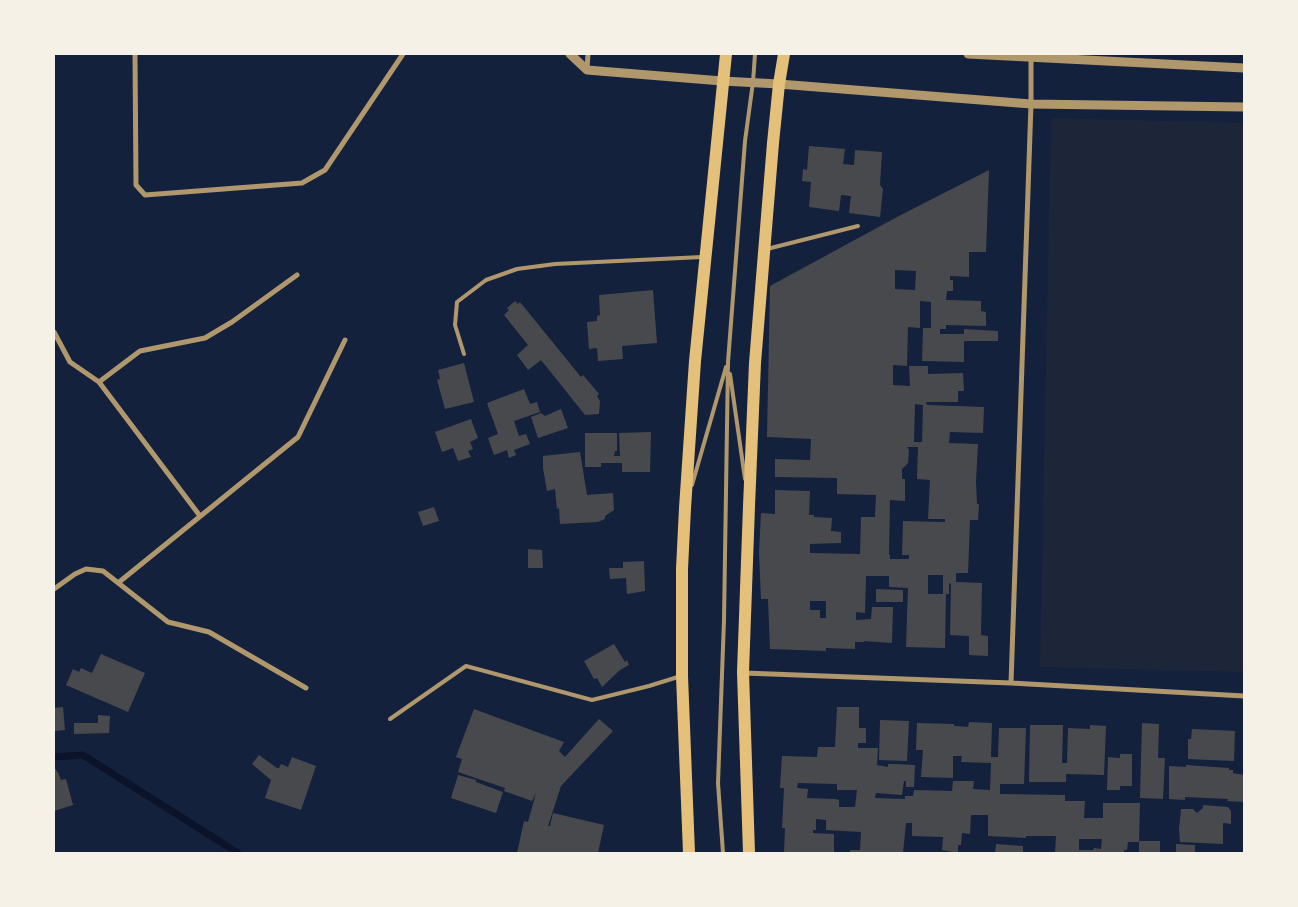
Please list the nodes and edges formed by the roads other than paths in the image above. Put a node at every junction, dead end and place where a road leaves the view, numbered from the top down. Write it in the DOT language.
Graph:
graph roads {
  1 [pos="135,54"];
  2 [pos="403,54"];
  3 [pos="570,54"];
  4 [pos="588,54"];
  5 [pos="726,54"];
  6 [pos="755,54"];
  7 [pos="784,54"];
  8 [pos="968,54"];
  9 [pos="1031,55"];
  10 [pos="1244,68"];
  11 [pos="587,70"];
  12 [pos="722,81"];
  13 [pos="753,82"];
  14 [pos="779,84"];
  15 [pos="1031,104"];
  16 [pos="1244,107"];
  17 [pos="858,226"];
  18 [pos="764,249"];
  19 [pos="705,257"];
  20 [pos="297,275"];
  21 [pos="54,332"];
  22 [pos="345,340"];
  23 [pos="464,354"];
  24 [pos="728,362"];
  25 [pos="99,382"];
  26 [pos="748,506"];
  27 [pos="685,508"];
  28 [pos="200,516"];
  29 [pos="118,583"];
  30 [pos="54,588"];
  31 [pos="743,672"];
  32 [pos="682,676"];
  33 [pos="1011,683"];
  34 [pos="306,688"];
  35 [pos="1244,696"];
  36 [pos="390,719"];
  37 [pos="689,853"];
  38 [pos="723,853"];
  39 [pos="749,853"];
  1 -- 2 [label="street"];
  3 -- 11 [label="street"];
  4 -- 11 [label="street"];
  5 -- 12 [label="main road"];
  6 -- 13 [label="lane"];
  7 -- 14 [label="main road"];
  8 -- 9 [label="street"];
  9 -- 10 [label="street"];
  9 -- 15 [label="street"];
  11 -- 12 [label="street"];
  12 -- 13 [label="street"];
  12 -- 19 [label="main road"];
  13 -- 14 [label="street"];
  13 -- 24 [label="lane"];
  14 -- 15 [label="street"];
  14 -- 18 [label="main road"];
  15 -- 16 [label="street"];
  15 -- 33 [label="street"];
  17 -- 18 [label="lane"];
  18 -- 26 [label="main road"];
  19 -- 23 [label="lane"];
  19 -- 27 [label="main road"];
  20 -- 25 [label="street"];
  21 -- 25 [label="street"];
  22 -- 28 [label="street"];
  24 -- 26 [label="lane"];
  24 -- 27 [label="lane"];
  24 -- 38 [label="lane"];
  25 -- 28 [label="street"];
  26 -- 31 [label="main road"];
  27 -- 32 [label="main road"];
  28 -- 29 [label="street"];
  29 -- 30 [label="street"];
  29 -- 34 [label="street"];
  31 -- 33 [label="street"];
  31 -- 39 [label="main road"];
  32 -- 36 [label="lane"];
  32 -- 37 [label="main road"];
  33 -- 35 [label="street"];
}
